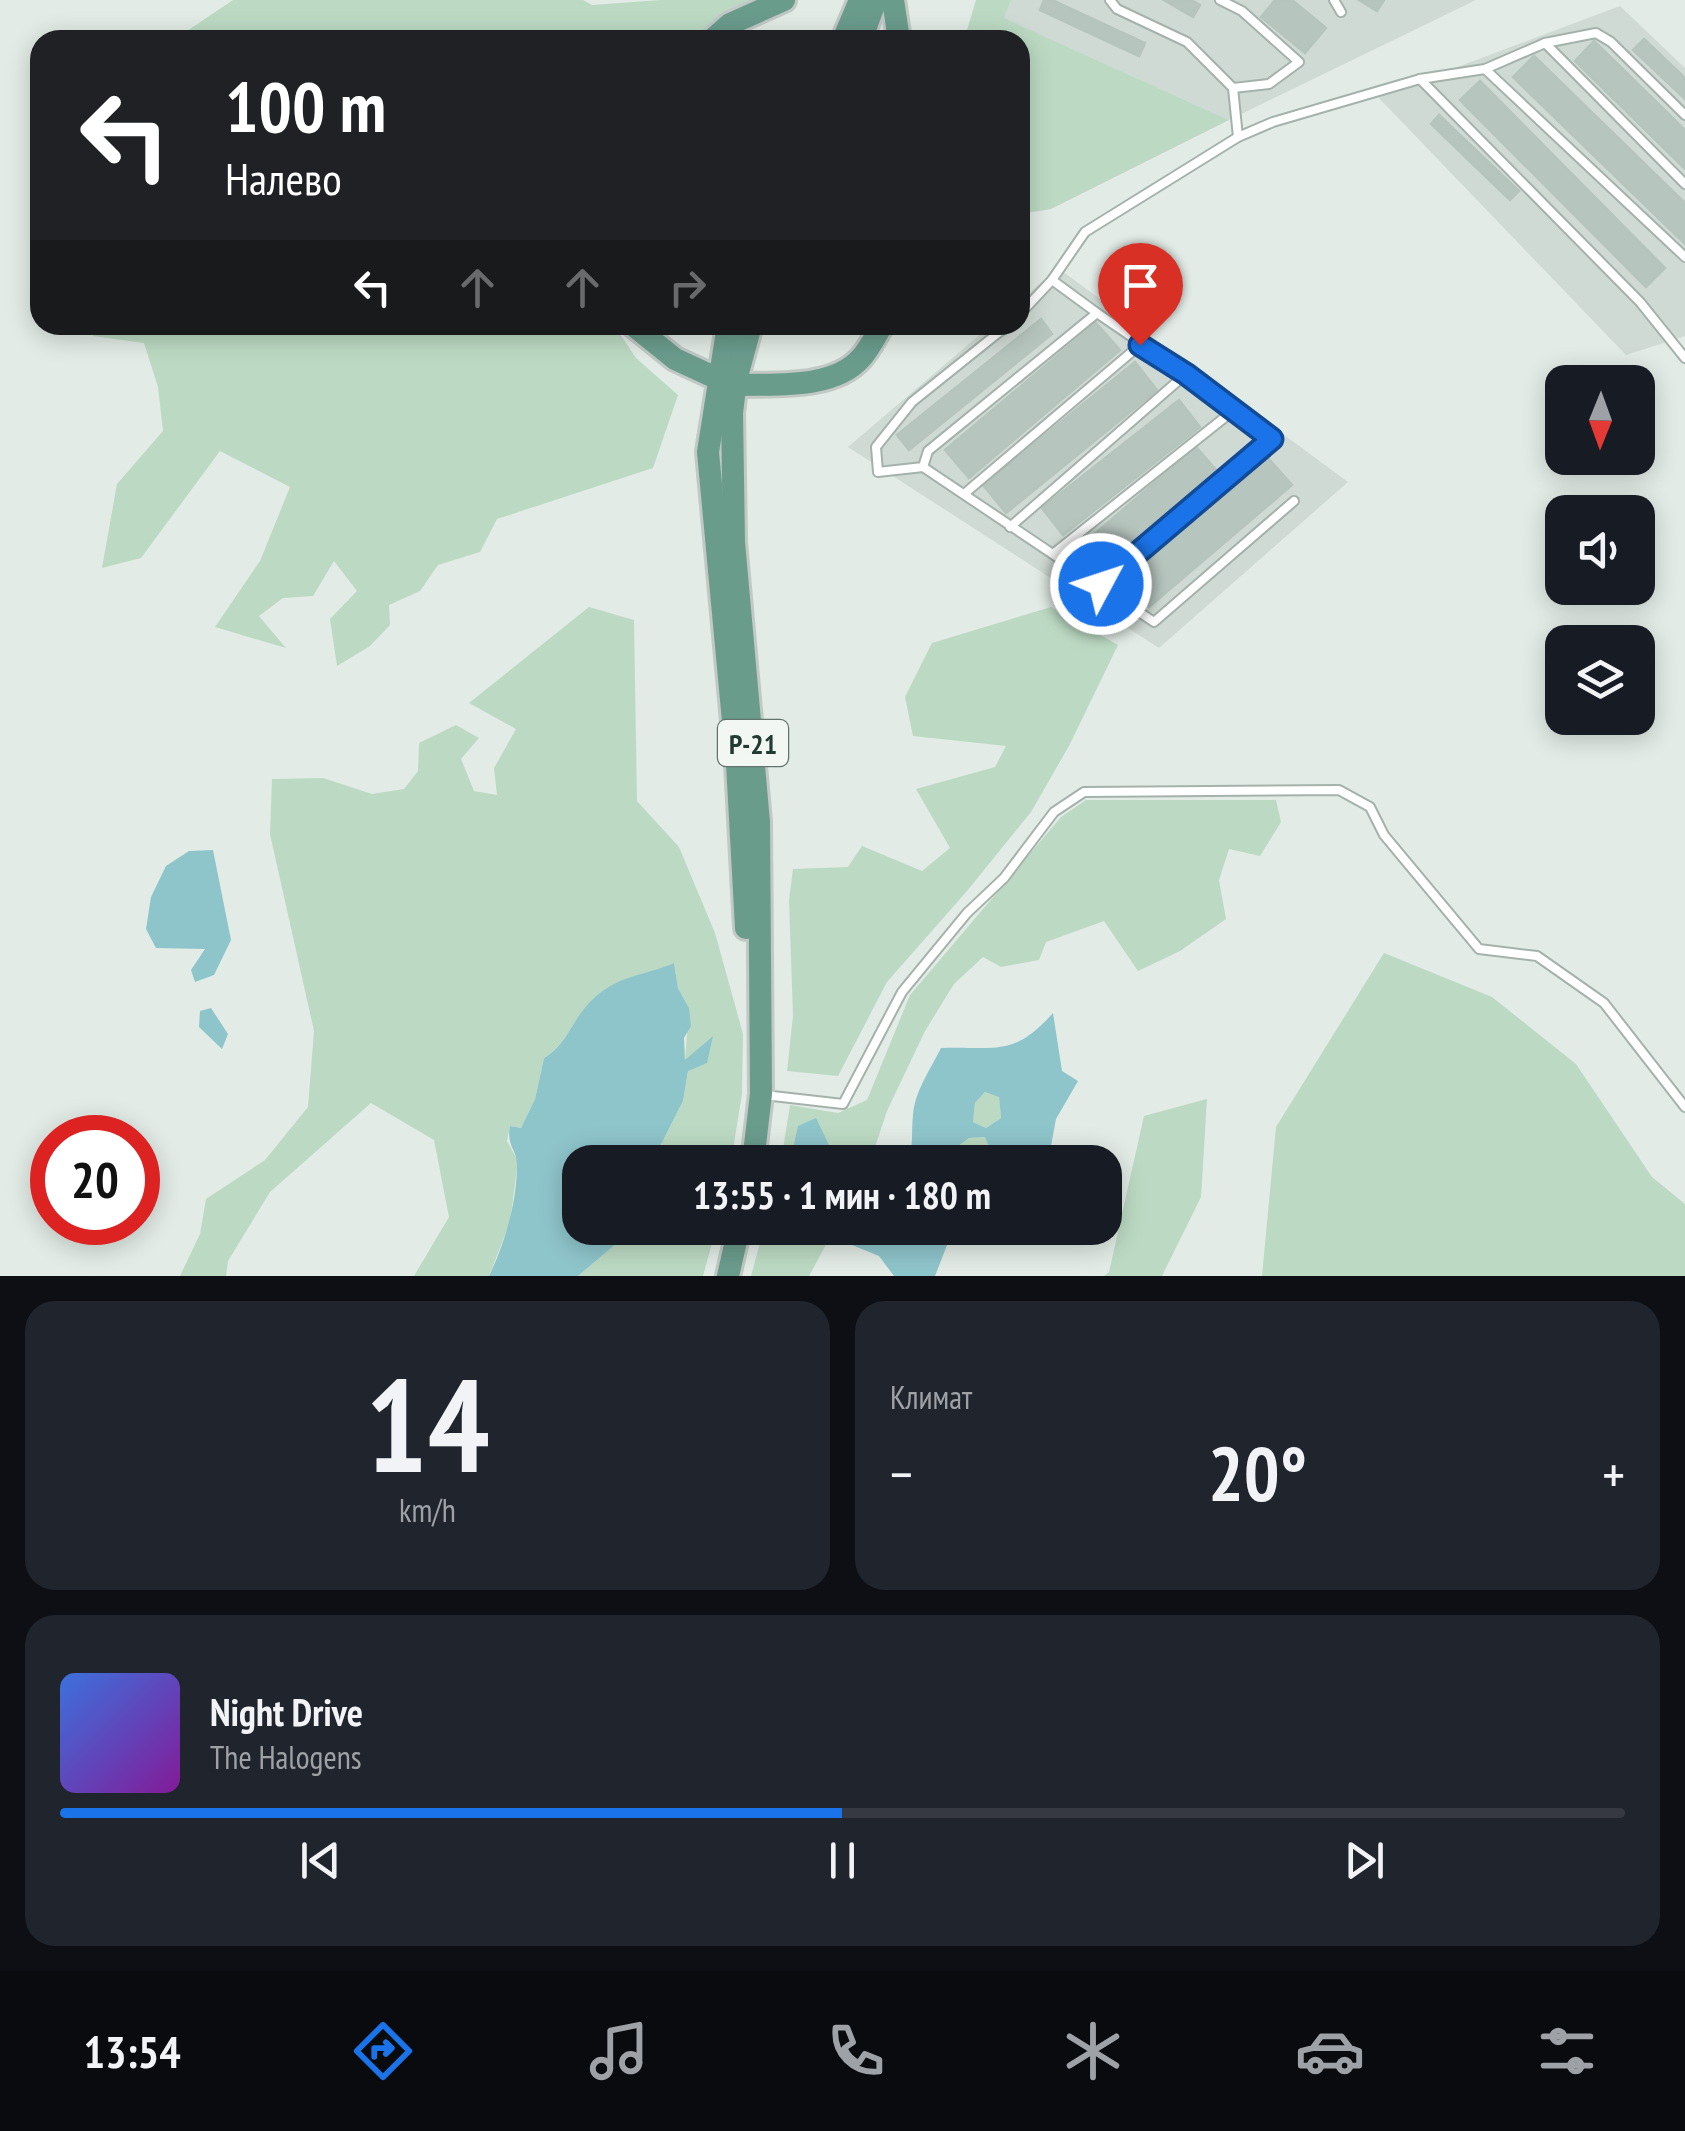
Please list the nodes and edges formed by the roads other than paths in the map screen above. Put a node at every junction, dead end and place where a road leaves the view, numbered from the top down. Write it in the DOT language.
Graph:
graph roads {
  1 [pos="784,0"];
  2 [pos="860,0"];
  3 [pos="876,0"];
  4 [pos="893,0"];
  5 [pos="1110,0"];
  6 [pos="1220,0"];
  7 [pos="1334,0"];
  8 [pos="1340,12"];
  9 [pos="723,30"];
  10 [pos="847,30"];
  11 [pos="865,30"];
  12 [pos="898,30"];
  13 [pos="1545,43"];
  14 [pos="1485,69"];
  15 [pos="1420,80"];
  16 [pos="1233,88"];
  17 [pos="1685,115"];
  18 [pos="1238,137"];
  19 [pos="1685,184"];
  20 [pos="1685,258"];
  21 [pos="1052,280"];
  22 [pos="1030,303"];
  23 [pos="1097,314"];
  24 [pos="646,335"];
  25 [pos="726,335"];
  26 [pos="748,335"];
  27 [pos="876,335"];
  28 [pos="996,335"];
  29 [pos="1140,345"];
  30 [pos="1685,358"];
  31 [pos="1186,374"];
  32 [pos="714,377"];
  33 [pos="740,385"];
  34 [pos="1234,410"];
  35 [pos="924,467"];
  36 [pos="964,494"];
  37 [pos="1294,501"];
  38 [pos="1010,526"];
  39 [pos="1053,554"];
  40 [pos="1101,584"];
  41 [pos="761,1094"];
  42 [pos="1685,1107"];
  43 [pos="754,1145"];
  44 [pos="755,1145"];
  45 [pos="735,1245"];
  46 [pos="728,1276"];
  1 -- 9 [label="main road"];
  2 -- 10 [label="main road"];
  3 -- 11 [label="main road"];
  4 -- 12 [label="main road"];
  5 -- 16 [label="lane"];
  6 -- 16 [label="lane"];
  7 -- 8 [label="lane"];
  13 -- 14 [label="lane"];
  13 -- 17 [label="lane"];
  13 -- 19 [label="lane"];
  14 -- 15 [label="lane"];
  14 -- 20 [label="lane"];
  15 -- 18 [label="lane"];
  15 -- 30 [label="lane"];
  16 -- 18 [label="lane"];
  18 -- 21 [label="lane"];
  21 -- 22 [label="lane"];
  21 -- 23 [label="lane"];
  23 -- 29 [label="lane"];
  23 -- 35 [label="lane"];
  24 -- 32 [label="main road"];
  25 -- 43 [label="main road"];
  26 -- 41 [label="main road, Р-21"];
  27 -- 33 [label="main road"];
  28 -- 35 [label="lane"];
  29 -- 31 [label="lane"];
  29 -- 36 [label="lane"];
  31 -- 34 [label="lane"];
  31 -- 38 [label="lane"];
  34 -- 39 [label="lane"];
  34 -- 40 [label="lane"];
  35 -- 36 [label="lane"];
  36 -- 38 [label="lane"];
  37 -- 40 [label="lane"];
  38 -- 39 [label="lane"];
  39 -- 40 [label="lane"];
  41 -- 42 [label="lane"];
  41 -- 44 [label="main road, Р-21"];
  45 -- 46 [label="main road"];
}
